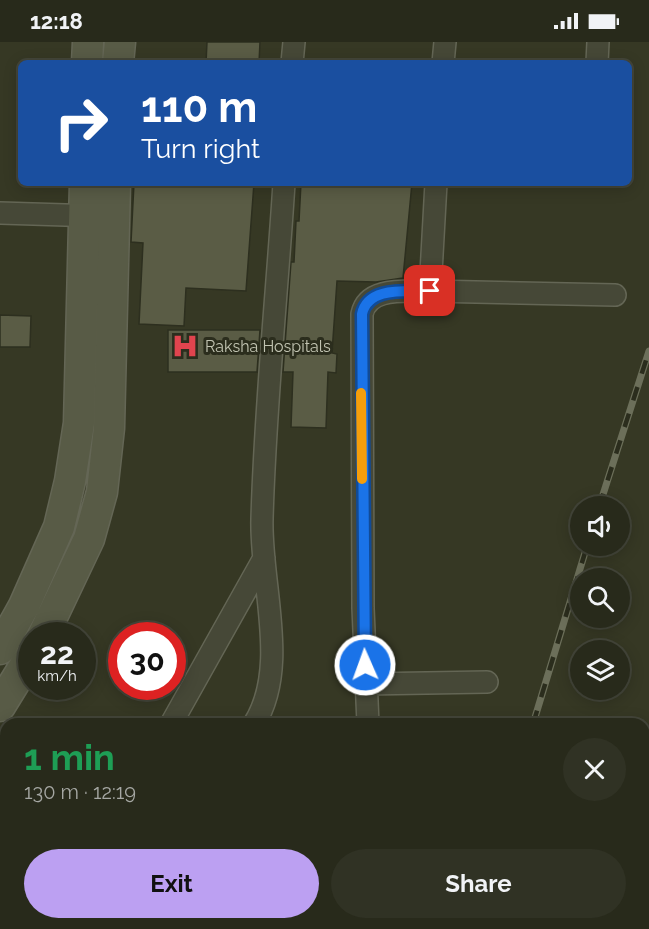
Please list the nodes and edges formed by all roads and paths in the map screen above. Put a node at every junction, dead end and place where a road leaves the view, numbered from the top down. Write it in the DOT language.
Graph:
graph roads {
  1 [pos="88,42"];
  2 [pos="120,42"];
  3 [pos="294,42"];
  4 [pos="445,42"];
  5 [pos="598,42"];
  6 [pos="87,60"];
  7 [pos="118,60"];
  8 [pos="292,60"];
  9 [pos="443,60"];
  10 [pos="597,60"];
  11 [pos="85,186"];
  12 [pos="115,186"];
  13 [pos="284,186"];
  14 [pos="436,186"];
  15 [pos="0,213"];
  16 [pos="84,216"];
  17 [pos="114,216"];
  18 [pos="430,291"];
  19 [pos="615,295"];
  20 [pos="264,558"];
  21 [pos="49,622"];
  22 [pos="0,649"];
  23 [pos="18,676"];
  24 [pos="487,682"];
  25 [pos="366,684"];
  26 [pos="0,705"];
  27 [pos="174,718"];
  28 [pos="258,718"];
  29 [pos="368,718"];
  1 -- 6 [label="main road"];
  2 -- 7 [label="main road"];
  3 -- 8 [label="street"];
  4 -- 9 [label="street"];
  5 -- 10 [label="street"];
  11 -- 16 [label="main road"];
  12 -- 17 [label="main road"];
  13 -- 20 [label="street"];
  14 -- 18 [label="street"];
  15 -- 16 [label="street"];
  16 -- 17 [label="street"];
  16 -- 22 [label="main road"];
  17 -- 21 [label="main road"];
  18 -- 19 [label="street"];
  18 -- 25 [label="street"];
  20 -- 27 [label="street"];
  20 -- 28 [label="street"];
  23 -- 26 [label="main road"];
  24 -- 25 [label="street"];
  25 -- 29 [label="street"];
}
